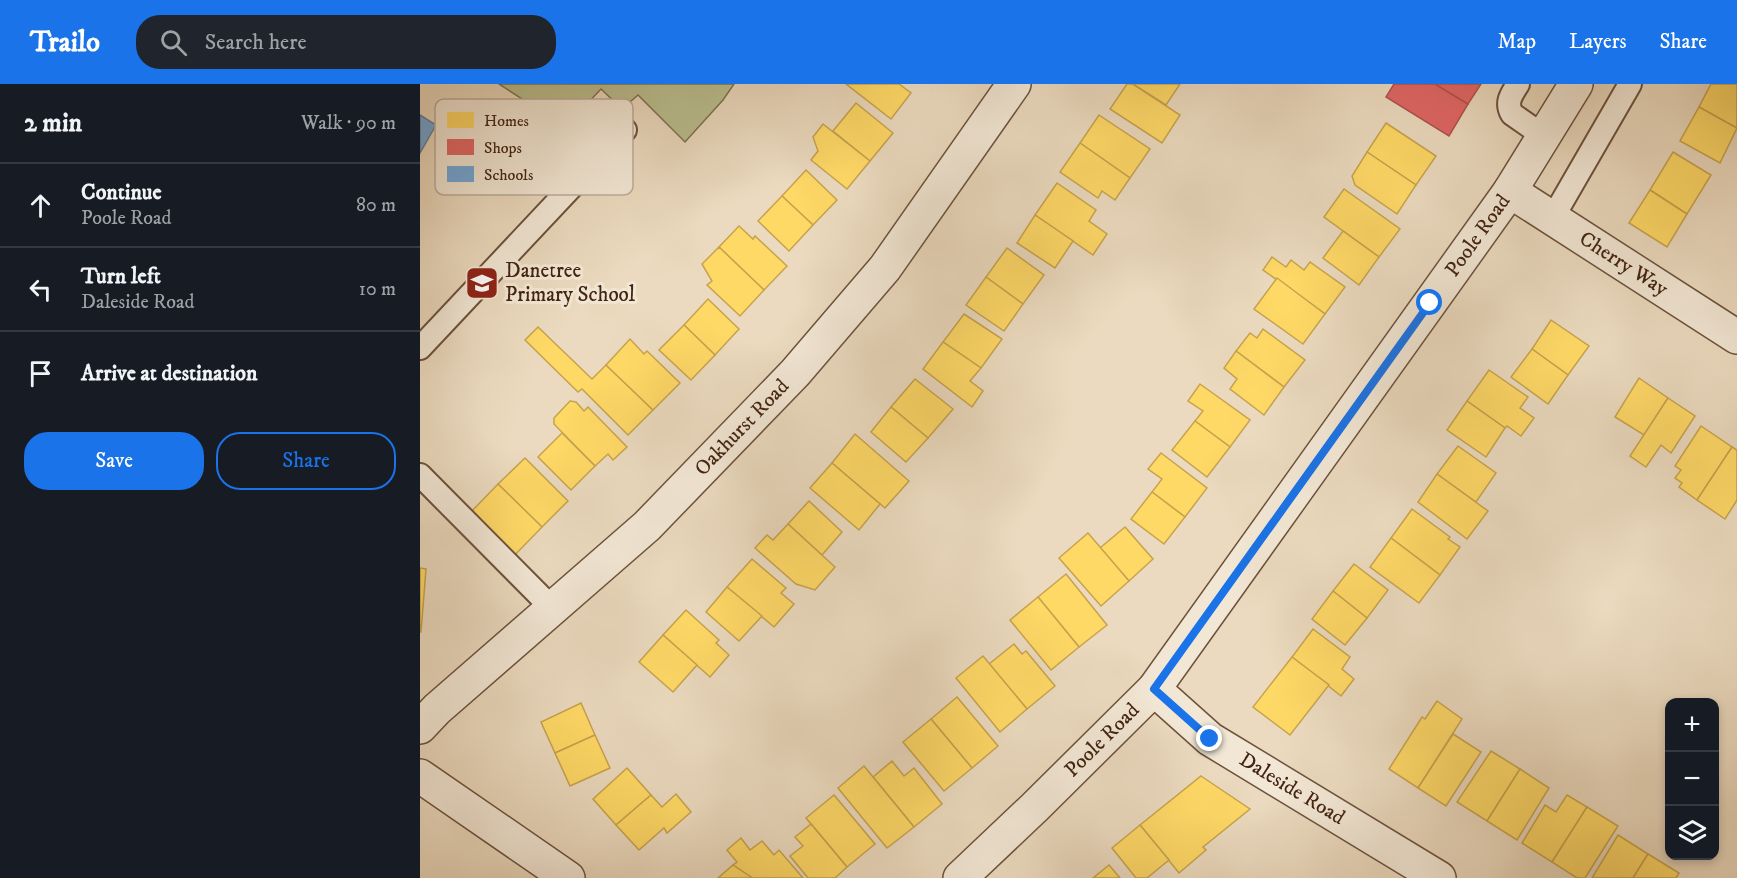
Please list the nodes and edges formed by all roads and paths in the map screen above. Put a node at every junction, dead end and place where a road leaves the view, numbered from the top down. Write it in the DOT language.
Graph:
graph roads {
  1 [pos="1014,84"];
  2 [pos="1518,84"];
  3 [pos="1576,84"];
  4 [pos="1630,84"];
  5 [pos="1545,137"];
  6 [pos="1510,191"];
  7 [pos="565,195"];
  8 [pos="1552,219"];
  9 [pos="1737,337"];
  10 [pos="420,348"];
  11 [pos="420,475"];
  12 [pos="551,607"];
  13 [pos="1154,689"];
  14 [pos="420,727"];
  15 [pos="420,776"];
  16 [pos="568,878"];
  17 [pos="960,878"];
  18 [pos="1439,878"];
  1 -- 12 [label="street, Oakhurst Road"];
  2 -- 5 [label="lane"];
  3 -- 5 [label="street, Poole Road"];
  4 -- 8 [label="lane"];
  5 -- 6 [label="street, Poole Road"];
  6 -- 8 [label="street, Cherry Way"];
  6 -- 13 [label="street, Poole Road"];
  7 -- 10 [label="lane"];
  8 -- 9 [label="street, Cherry Way"];
  11 -- 12 [label="lane"];
  12 -- 14 [label="street, Oakhurst Road"];
  13 -- 17 [label="street, Poole Road"];
  13 -- 18 [label="street, Daleside Road"];
  15 -- 16 [label="street"];
}
